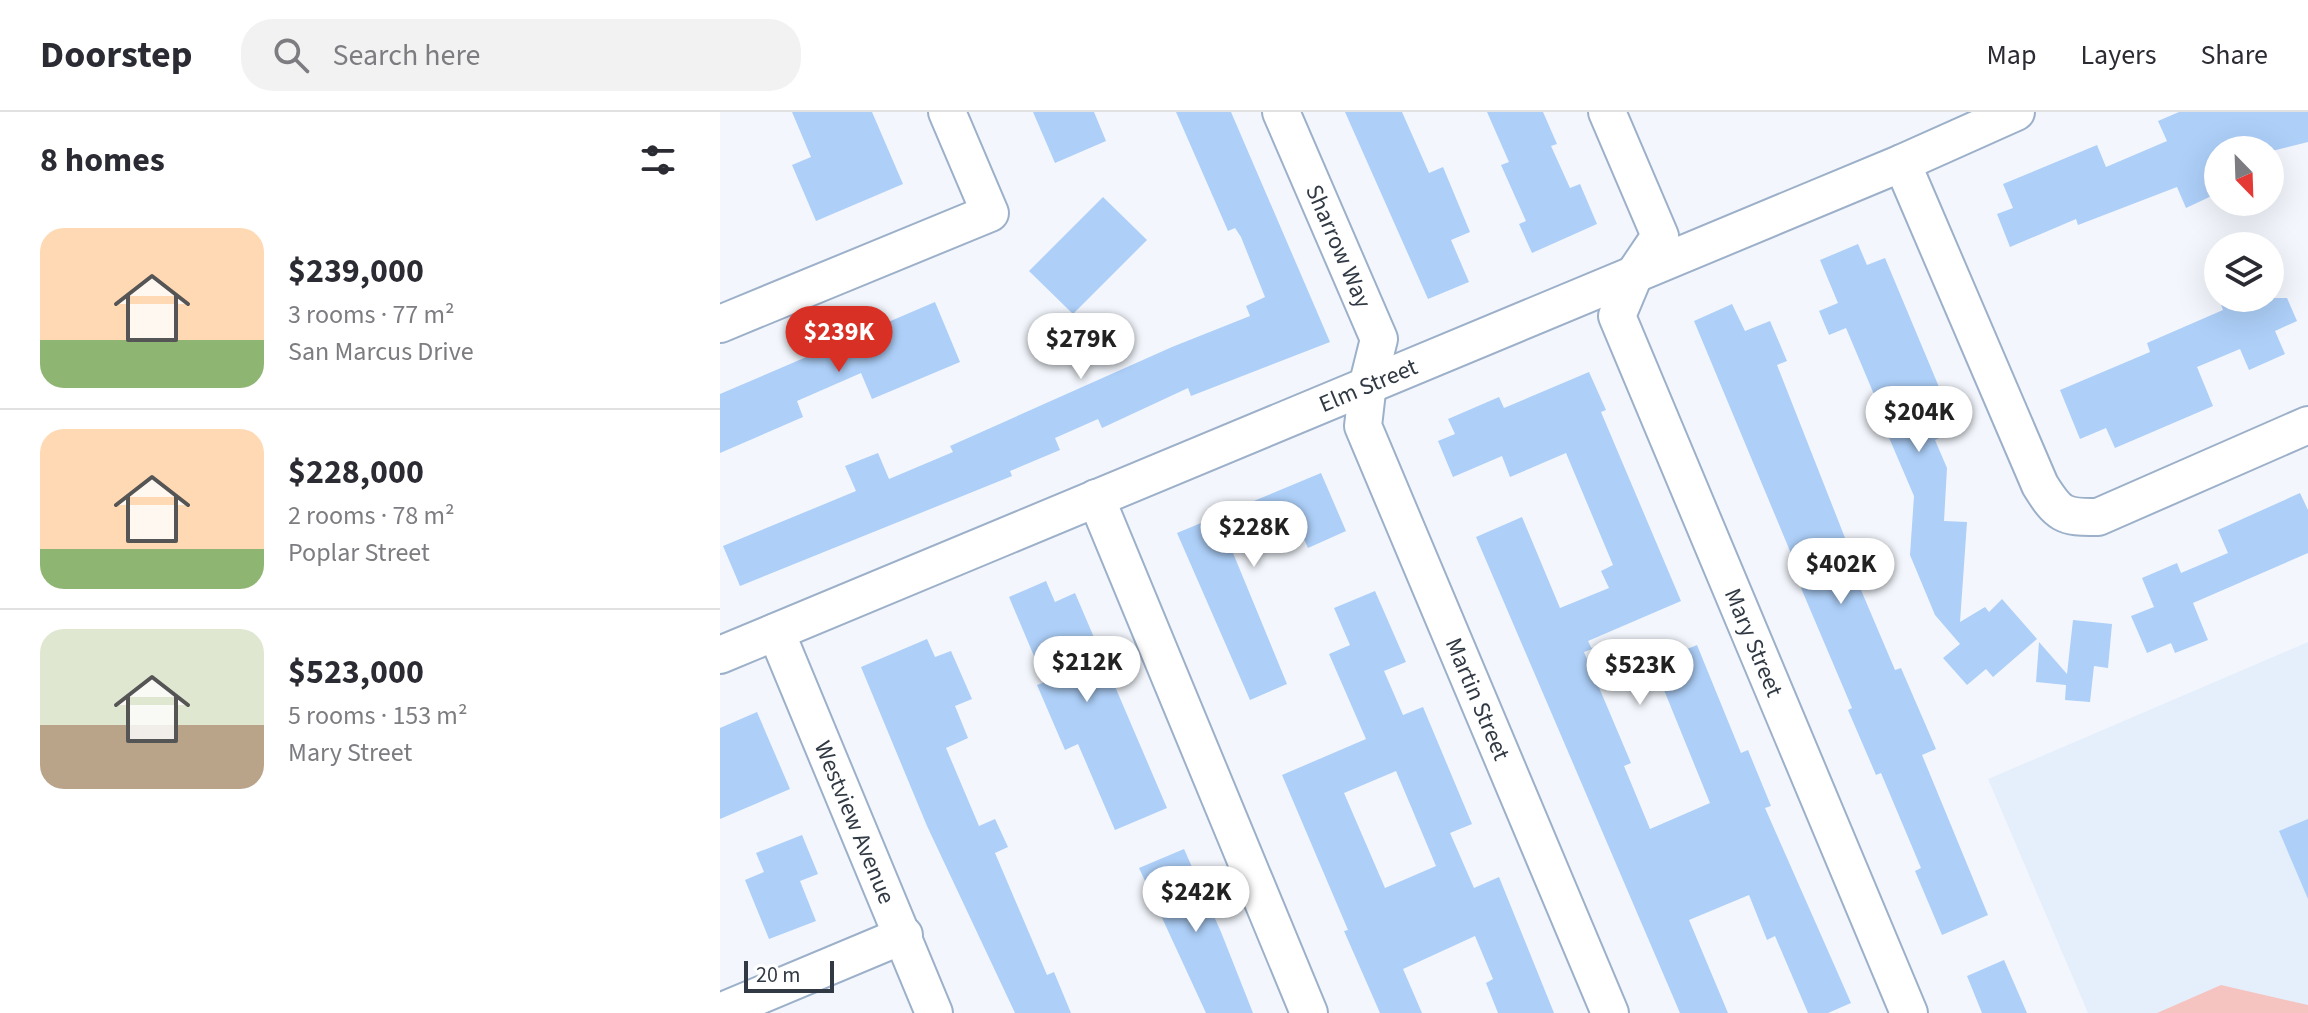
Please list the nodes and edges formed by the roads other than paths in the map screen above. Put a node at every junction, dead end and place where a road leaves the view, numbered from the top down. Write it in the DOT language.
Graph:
graph roads {
  1 [pos="947,112"];
  2 [pos="1281,112"];
  3 [pos="1607,112"];
  4 [pos="2002,115"];
  5 [pos="1902,163"];
  6 [pos="1635,273"];
  7 [pos="720,324"];
  8 [pos="1368,383"];
  9 [pos="2308,425"];
  10 [pos="1096,498"];
  11 [pos="776,632"];
  12 [pos="720,655"];
  13 [pos="904,935"];
  14 [pos="720,1012"];
  15 [pos="934,1013"];
  16 [pos="1309,1013"];
  17 [pos="1610,1013"];
  18 [pos="1909,1013"];
  1 -- 7 [label="street"];
  2 -- 8 [label="street, Sharrow Way"];
  3 -- 6 [label="street, Mary Street"];
  4 -- 5 [label="street, Elm Street"];
  5 -- 6 [label="street, Elm Street"];
  5 -- 9 [label="street"];
  6 -- 8 [label="street, Elm Street"];
  6 -- 18 [label="street, Mary Street"];
  8 -- 10 [label="street, Elm Street"];
  8 -- 17 [label="street, Martin Street"];
  10 -- 11 [label="street, Elm Street"];
  10 -- 16 [label="street"];
  11 -- 12 [label="street, Elm Street"];
  11 -- 13 [label="street, Westview Avenue"];
  13 -- 14 [label="street"];
  13 -- 15 [label="street, Westview Avenue"];
}
